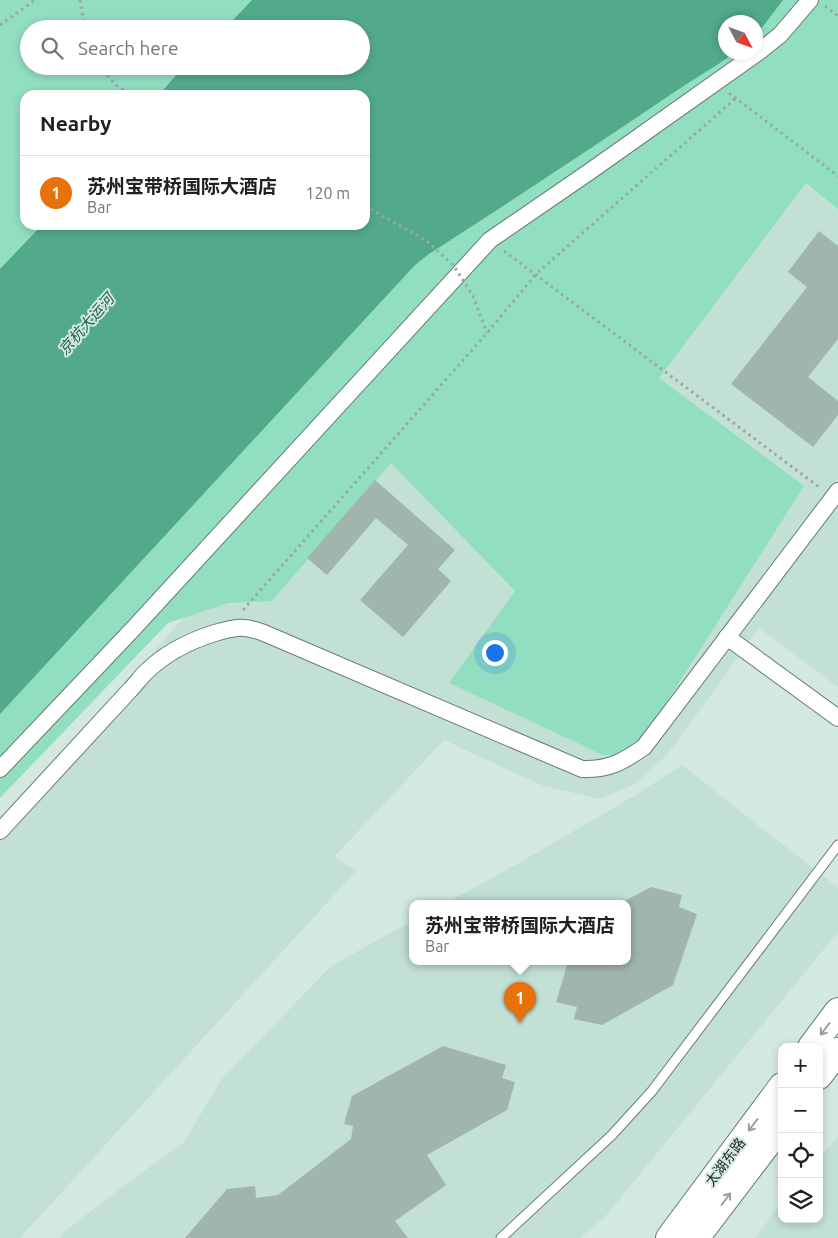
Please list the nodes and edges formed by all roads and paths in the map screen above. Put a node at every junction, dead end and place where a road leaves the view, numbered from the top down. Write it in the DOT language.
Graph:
graph roads {
  1 [pos="35,0"];
  2 [pos="80,0"];
  3 [pos="810,0"];
  4 [pos="83,20"];
  5 [pos="0,25"];
  6 [pos="107,75"];
  7 [pos="716,83"];
  8 [pos="124,90"];
  9 [pos="736,98"];
  10 [pos="838,176"];
  11 [pos="370,209"];
  12 [pos="490,240"];
  13 [pos="536,274"];
  14 [pos="487,333"];
  15 [pos="836,494"];
  16 [pos="225,630"];
  17 [pos="727,638"];
  18 [pos="838,718"];
  19 [pos="0,768"];
  20 [pos="0,831"];
  21 [pos="838,845"];
  22 [pos="838,1011"];
  23 [pos="814,1043"];
  24 [pos="838,1051"];
  25 [pos="823,1071"];
  26 [pos="780,1088"];
  27 [pos="778,1130"];
  28 [pos="502,1238"];
  29 [pos="668,1238"];
  30 [pos="696,1238"];
  1 -- 5 [label="path"];
  2 -- 4 [label="path"];
  3 -- 7 [label="street"];
  6 -- 8 [label="path"];
  7 -- 9 [label="path"];
  7 -- 12 [label="street"];
  9 -- 10 [label="path"];
  9 -- 13 [label="path"];
  11 -- 14 [label="path, bridge"];
  12 -- 13 [label="path"];
  12 -- 19 [label="street"];
  13 -- 14 [label="path"];
  13 -- 15 [label="path"];
  14 -- 16 [label="path"];
  15 -- 17 [label="street"];
  16 -- 17 [label="street"];
  16 -- 20 [label="street"];
  17 -- 18 [label="street"];
  21 -- 28 [label="lane"];
  22 -- 23 [label="main road, one-way"];
  24 -- 25 [label="main road"];
  26 -- 29 [label="main road, 太湖东路, one-way"];
  30 -- 27 [label="main road, 太湖东路, one-way"];
}
